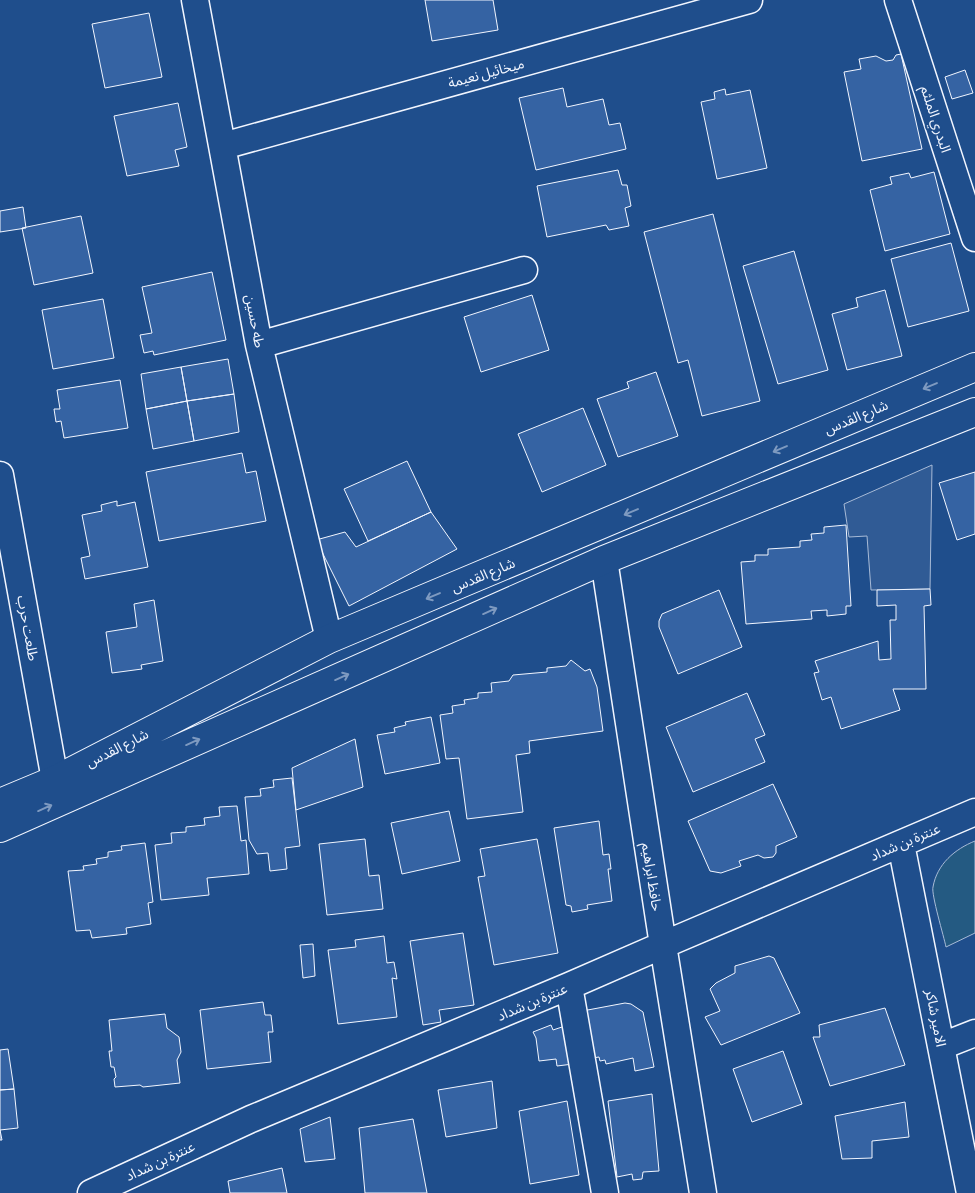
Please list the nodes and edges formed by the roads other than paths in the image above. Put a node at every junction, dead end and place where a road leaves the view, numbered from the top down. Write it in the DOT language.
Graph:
graph roads {
  1 [pos="195,0"];
  2 [pos="749,0"];
  3 [pos="898,0"];
  4 [pos="222,146"];
  5 [pos="975,238"];
  6 [pos="524,270"];
  7 [pos="259,345"];
  8 [pos="975,367"];
  9 [pos="975,412"];
  10 [pos="0,475"];
  11 [pos="604,560"];
  12 [pos="329,639"];
  13 [pos="55,780"];
  14 [pos="0,803"];
  15 [pos="975,812"];
  16 [pos="0,828"];
  17 [pos="901,844"];
  18 [pos="663,944"];
  19 [pos="569,986"];
  20 [pos="975,1033"];
  21 [pos="942,1046"];
  22 [pos="90,1193"];
  23 [pos="605,1193"];
  24 [pos="703,1193"];
  25 [pos="970,1193"];
  1 -- 4 [label="street, طه حسين"];
  2 -- 4 [label="street, ميخائيل نعيمة"];
  3 -- 5 [label="street, البدري الملثم"];
  4 -- 7 [label="street, طه حسين"];
  6 -- 7 [label="street"];
  7 -- 12 [label="street, طه حسين"];
  8 -- 12 [label="main road, شارع القدس, one-way"];
  9 -- 11 [label="main road"];
  10 -- 13 [label="street, طلعت حرب"];
  16 -- 11 [label="main road, one-way"];
  11 -- 18 [label="street, حافظ ابراهيم"];
  12 -- 13 [label="main road, شارع القدس"];
  13 -- 14 [label="main road, شارع القدس"];
  15 -- 17 [label="street, عنترة بن شداد"];
  17 -- 18 [label="street, عنترة بن شداد"];
  17 -- 21 [label="street, الامير شاكر"];
  18 -- 19 [label="street, عنترة بن شداد"];
  18 -- 24 [label="street, حافظ ابراهيم"];
  19 -- 22 [label="street, عنترة بن شداد"];
  19 -- 23 [label="street"];
  20 -- 21 [label="street"];
  21 -- 25 [label="street, الامير شاكر"];
}
